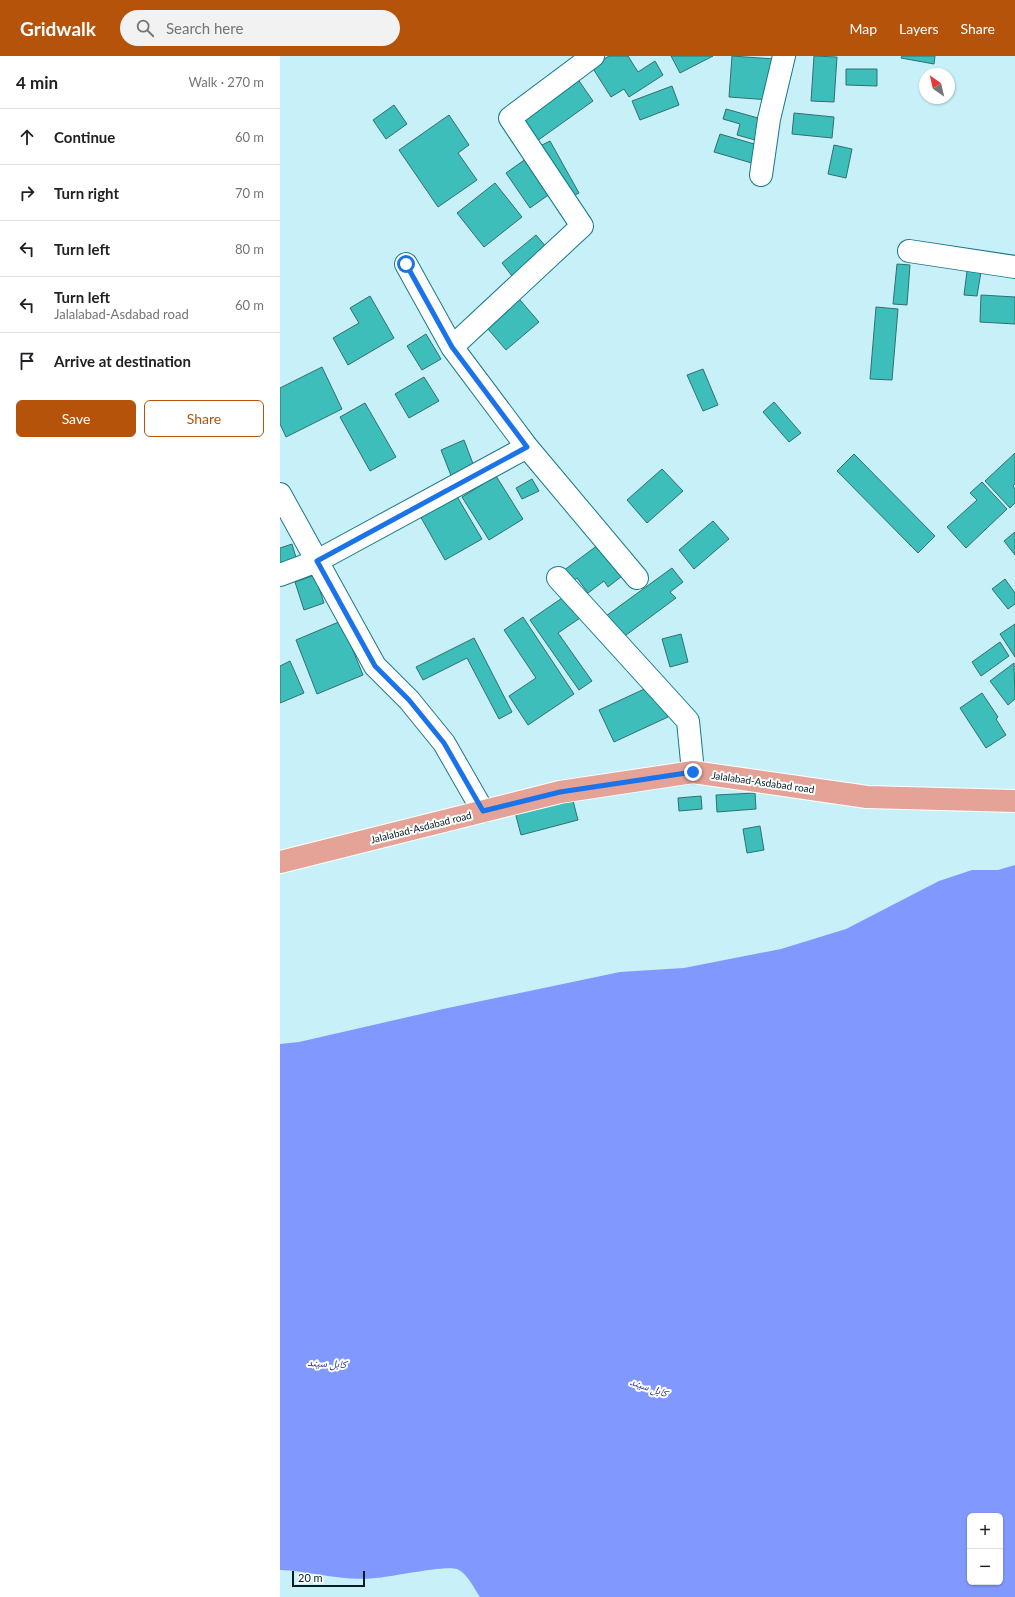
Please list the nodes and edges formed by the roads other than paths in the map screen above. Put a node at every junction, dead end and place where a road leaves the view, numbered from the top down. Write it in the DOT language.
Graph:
graph roads {
  1 [pos="593,56"];
  2 [pos="784,56"];
  3 [pos="761,175"];
  4 [pos="909,251"];
  5 [pos="406,264"];
  6 [pos="1015,267"];
  7 [pos="452,347"];
  8 [pos="527,447"];
  9 [pos="280,494"];
  10 [pos="317,561"];
  11 [pos="280,575"];
  12 [pos="558,578"];
  13 [pos="637,578"];
  14 [pos="693,772"];
  15 [pos="1015,801"];
  16 [pos="483,811"];
  17 [pos="280,862"];
  1 -- 7 [label="street"];
  2 -- 3 [label="street"];
  4 -- 6 [label="street"];
  5 -- 7 [label="street"];
  7 -- 8 [label="street"];
  8 -- 10 [label="street"];
  8 -- 13 [label="street"];
  9 -- 10 [label="street"];
  10 -- 11 [label="street"];
  10 -- 16 [label="street"];
  12 -- 14 [label="street"];
  14 -- 15 [label="main road, Jalalabad-Asdabad road"];
  14 -- 16 [label="main road, Jalalabad-Asdabad road"];
  16 -- 17 [label="main road, Jalalabad-Asdabad road"];
}
